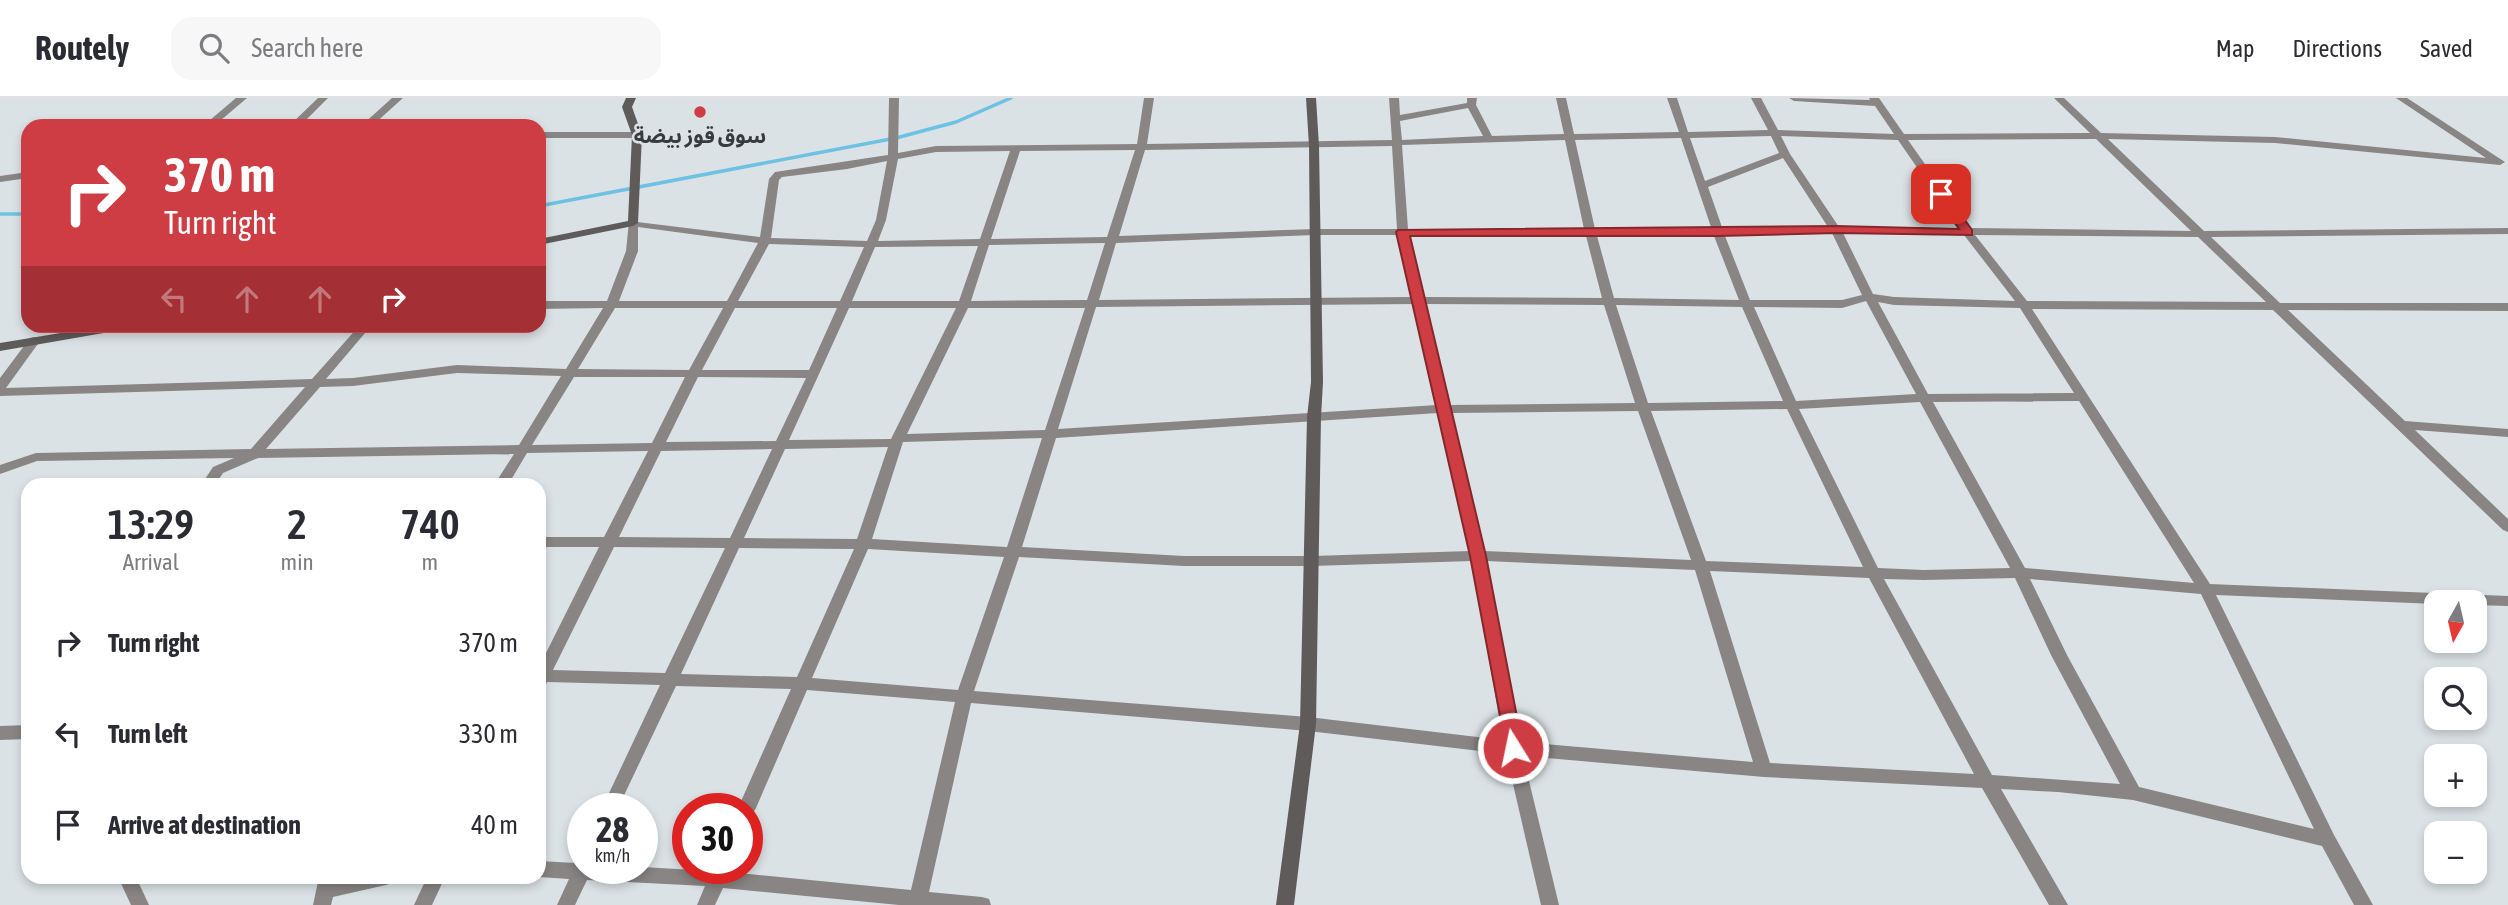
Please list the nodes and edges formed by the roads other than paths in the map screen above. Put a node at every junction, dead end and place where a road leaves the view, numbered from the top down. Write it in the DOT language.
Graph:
graph roads {
  1 [pos="242,98"];
  2 [pos="323,98"];
  3 [pos="398,98"];
  4 [pos="631,98"];
  5 [pos="894,98"];
  6 [pos="1149,98"];
  7 [pos="1311,98"];
  8 [pos="1394,98"];
  9 [pos="1561,98"];
  10 [pos="1672,98"];
  11 [pos="1756,98"];
  12 [pos="1794,98"];
  13 [pos="2059,98"];
  14 [pos="2401,98"];
  15 [pos="1472,101"];
  16 [pos="1876,101"];
  17 [pos="216,119"];
  18 [pos="301,119"];
  19 [pos="374,119"];
  20 [pos="1394,119"];
  21 [pos="1772,133"];
  22 [pos="546,135"];
  23 [pos="637,135"];
  24 [pos="1685,136"];
  25 [pos="2099,136"];
  26 [pos="1900,137"];
  27 [pos="1569,138"];
  28 [pos="1489,139"];
  29 [pos="1397,144"];
  30 [pos="1314,146"];
  31 [pos="1016,148"];
  32 [pos="1141,148"];
  33 [pos="1785,154"];
  34 [pos="893,157"];
  35 [pos="2504,165"];
  36 [pos="21,176"];
  37 [pos="0,179"];
  38 [pos="1701,186"];
  39 [pos="633,223"];
  40 [pos="1836,230"];
  41 [pos="2508,231"];
  42 [pos="1315,232"];
  43 [pos="1402,232"];
  44 [pos="1590,232"];
  45 [pos="1718,233"];
  46 [pos="1968,233"];
  47 [pos="2200,234"];
  48 [pos="765,240"];
  49 [pos="1110,240"];
  50 [pos="546,241"];
  51 [pos="984,243"];
  52 [pos="871,244"];
  53 [pos="1869,297"];
  54 [pos="1417,300"];
  55 [pos="1317,301"];
  56 [pos="1609,301"];
  57 [pos="731,303"];
  58 [pos="844,303"];
  59 [pos="546,304"];
  60 [pos="612,304"];
  61 [pos="964,304"];
  62 [pos="1091,304"];
  63 [pos="1746,304"];
  64 [pos="2024,305"];
  65 [pos="2274,305"];
  66 [pos="2508,307"];
  67 [pos="80,333"];
  68 [pos="359,333"];
  69 [pos="34,341"];
  70 [pos="0,347"];
  71 [pos="570,373"];
  72 [pos="692,374"];
  73 [pos="814,374"];
  74 [pos="316,383"];
  75 [pos="0,390"];
  76 [pos="2083,397"];
  77 [pos="1924,398"];
  78 [pos="1642,405"];
  79 [pos="1792,405"];
  80 [pos="1443,409"];
  81 [pos="1314,417"];
  82 [pos="2401,425"];
  83 [pos="2508,433"];
  84 [pos="1050,434"];
  85 [pos="897,441"];
  86 [pos="658,446"];
  87 [pos="779,446"];
  88 [pos="523,450"];
  89 [pos="253,454"];
  90 [pos="0,470"];
  91 [pos="213,478"];
  92 [pos="505,478"];
  93 [pos="2508,527"];
  94 [pos="546,542"];
  95 [pos="609,543"];
  96 [pos="734,544"];
  97 [pos="863,544"];
  98 [pos="1013,552"];
  99 [pos="1478,556"];
  100 [pos="1312,561"];
  101 [pos="1701,566"];
  102 [pos="1871,572"];
  103 [pos="2020,573"];
  104 [pos="2206,589"];
  105 [pos="2508,601"];
  106 [pos="546,670"];
  107 [pos="671,679"];
  108 [pos="546,680"];
  109 [pos="800,683"];
  110 [pos="964,697"];
  111 [pos="1308,724"];
  112 [pos="21,732"];
  113 [pos="0,733"];
  114 [pos="1513,748"];
  115 [pos="1764,770"];
  116 [pos="1986,782"];
  117 [pos="617,793"];
  118 [pos="753,793"];
  119 [pos="2133,793"];
  120 [pos="2328,839"];
  121 [pos="546,869"];
  122 [pos="567,869"];
  123 [pos="763,879"];
  124 [pos="130,884"];
  125 [pos="356,884"];
  126 [pos="433,884"];
  127 [pos="575,884"];
  128 [pos="715,884"];
  129 [pos="325,891"];
  130 [pos="918,901"];
  131 [pos="140,905"];
  132 [pos="423,905"];
  133 [pos="566,905"];
  134 [pos="706,905"];
  135 [pos="982,905"];
  136 [pos="1285,905"];
  137 [pos="1550,905"];
  138 [pos="2059,905"];
  139 [pos="2364,905"];
  1 -- 17 [label="street"];
  2 -- 18 [label="street"];
  3 -- 19 [label="street"];
  4 -- 23 [label="main road"];
  5 -- 34 [label="street"];
  6 -- 32 [label="street"];
  7 -- 30 [label="main road"];
  8 -- 20 [label="street"];
  9 -- 27 [label="street"];
  10 -- 24 [label="street"];
  11 -- 21 [label="street"];
  12 -- 16 [label="street"];
  13 -- 25 [label="street"];
  14 -- 35 [label="street"];
  15 -- 20 [label="street"];
  15 -- 28 [label="street"];
  16 -- 26 [label="street"];
  20 -- 29 [label="street"];
  21 -- 24 [label="street"];
  21 -- 26 [label="street"];
  21 -- 33 [label="street"];
  22 -- 23 [label="street"];
  23 -- 39 [label="main road"];
  24 -- 27 [label="street"];
  24 -- 38 [label="street"];
  25 -- 26 [label="street"];
  25 -- 35 [label="street"];
  25 -- 47 [label="street"];
  26 -- 46 [label="street"];
  27 -- 28 [label="street"];
  27 -- 44 [label="street"];
  28 -- 29 [label="street"];
  29 -- 30 [label="street"];
  29 -- 43 [label="street"];
  30 -- 32 [label="street"];
  30 -- 42 [label="main road"];
  31 -- 32 [label="street"];
  31 -- 34 [label="street"];
  31 -- 51 [label="street"];
  32 -- 49 [label="street"];
  33 -- 38 [label="street"];
  33 -- 40 [label="street"];
  34 -- 48 [label="street"];
  34 -- 52 [label="street"];
  36 -- 37 [label="street"];
  38 -- 45 [label="street"];
  39 -- 48 [label="street"];
  39 -- 50 [label="main road"];
  39 -- 60 [label="street"];
  40 -- 45 [label="street"];
  40 -- 46 [label="street"];
  40 -- 53 [label="street"];
  41 -- 47 [label="street"];
  42 -- 43 [label="street"];
  42 -- 49 [label="street"];
  42 -- 55 [label="main road"];
  43 -- 44 [label="street"];
  43 -- 54 [label="street"];
  44 -- 45 [label="street"];
  44 -- 56 [label="street"];
  45 -- 63 [label="street"];
  46 -- 47 [label="street"];
  46 -- 64 [label="street"];
  47 -- 65 [label="street"];
  48 -- 52 [label="street"];
  48 -- 57 [label="street"];
  49 -- 51 [label="street"];
  49 -- 62 [label="street"];
  51 -- 52 [label="street"];
  51 -- 61 [label="street"];
  52 -- 58 [label="street"];
  53 -- 63 [label="street"];
  53 -- 64 [label="street"];
  53 -- 77 [label="street"];
  54 -- 55 [label="street"];
  54 -- 56 [label="street"];
  54 -- 80 [label="street"];
  55 -- 62 [label="street"];
  55 -- 81 [label="main road"];
  56 -- 63 [label="street"];
  56 -- 78 [label="street"];
  57 -- 58 [label="street"];
  57 -- 60 [label="street"];
  57 -- 72 [label="street"];
  58 -- 61 [label="street"];
  58 -- 73 [label="street"];
  59 -- 60 [label="street"];
  60 -- 71 [label="street"];
  61 -- 62 [label="street"];
  61 -- 85 [label="street"];
  62 -- 84 [label="street"];
  63 -- 79 [label="street"];
  64 -- 65 [label="street"];
  64 -- 76 [label="street"];
  65 -- 66 [label="street"];
  65 -- 82 [label="street"];
  67 -- 69 [label="main road"];
  68 -- 74 [label="street"];
  69 -- 70 [label="main road"];
  69 -- 75 [label="street"];
  71 -- 72 [label="street"];
  71 -- 74 [label="street"];
  71 -- 88 [label="street"];
  72 -- 73 [label="street"];
  72 -- 86 [label="street"];
  73 -- 87 [label="street"];
  74 -- 75 [label="street"];
  74 -- 89 [label="street"];
  76 -- 77 [label="street"];
  76 -- 104 [label="street"];
  77 -- 79 [label="street"];
  77 -- 103 [label="street"];
  78 -- 79 [label="street"];
  78 -- 80 [label="street"];
  78 -- 101 [label="street"];
  79 -- 102 [label="street"];
  80 -- 81 [label="street"];
  80 -- 99 [label="street"];
  81 -- 84 [label="street"];
  81 -- 100 [label="main road"];
  82 -- 83 [label="street"];
  82 -- 93 [label="street"];
  84 -- 85 [label="street"];
  84 -- 98 [label="street"];
  85 -- 87 [label="street"];
  85 -- 97 [label="street"];
  86 -- 87 [label="street"];
  86 -- 88 [label="street"];
  86 -- 95 [label="street"];
  87 -- 96 [label="street"];
  88 -- 89 [label="street"];
  88 -- 92 [label="street"];
  89 -- 90 [label="street"];
  89 -- 91 [label="street"];
  94 -- 95 [label="street"];
  95 -- 96 [label="street"];
  95 -- 106 [label="street"];
  96 -- 97 [label="street"];
  96 -- 107 [label="street"];
  97 -- 98 [label="street"];
  97 -- 109 [label="street"];
  98 -- 100 [label="street"];
  98 -- 110 [label="street"];
  99 -- 100 [label="street"];
  99 -- 101 [label="street"];
  99 -- 114 [label="street"];
  100 -- 111 [label="main road"];
  101 -- 102 [label="street"];
  101 -- 115 [label="street"];
  102 -- 103 [label="street"];
  102 -- 116 [label="street"];
  103 -- 104 [label="street"];
  103 -- 119 [label="street"];
  104 -- 105 [label="street"];
  104 -- 120 [label="street"];
  107 -- 108 [label="street"];
  107 -- 109 [label="street"];
  107 -- 117 [label="street"];
  109 -- 110 [label="street"];
  109 -- 118 [label="street"];
  110 -- 111 [label="street"];
  110 -- 130 [label="street"];
  111 -- 114 [label="street"];
  111 -- 136 [label="main road"];
  112 -- 113 [label="street"];
  114 -- 115 [label="street"];
  114 -- 137 [label="street"];
  115 -- 116 [label="street"];
  116 -- 119 [label="street"];
  116 -- 138 [label="street"];
  119 -- 120 [label="street"];
  120 -- 139 [label="street"];
  121 -- 122 [label="street"];
  123 -- 130 [label="street"];
  124 -- 131 [label="street"];
  125 -- 129 [label="street"];
  126 -- 132 [label="street"];
  127 -- 133 [label="street"];
  128 -- 134 [label="street"];
  130 -- 135 [label="street"];
}
